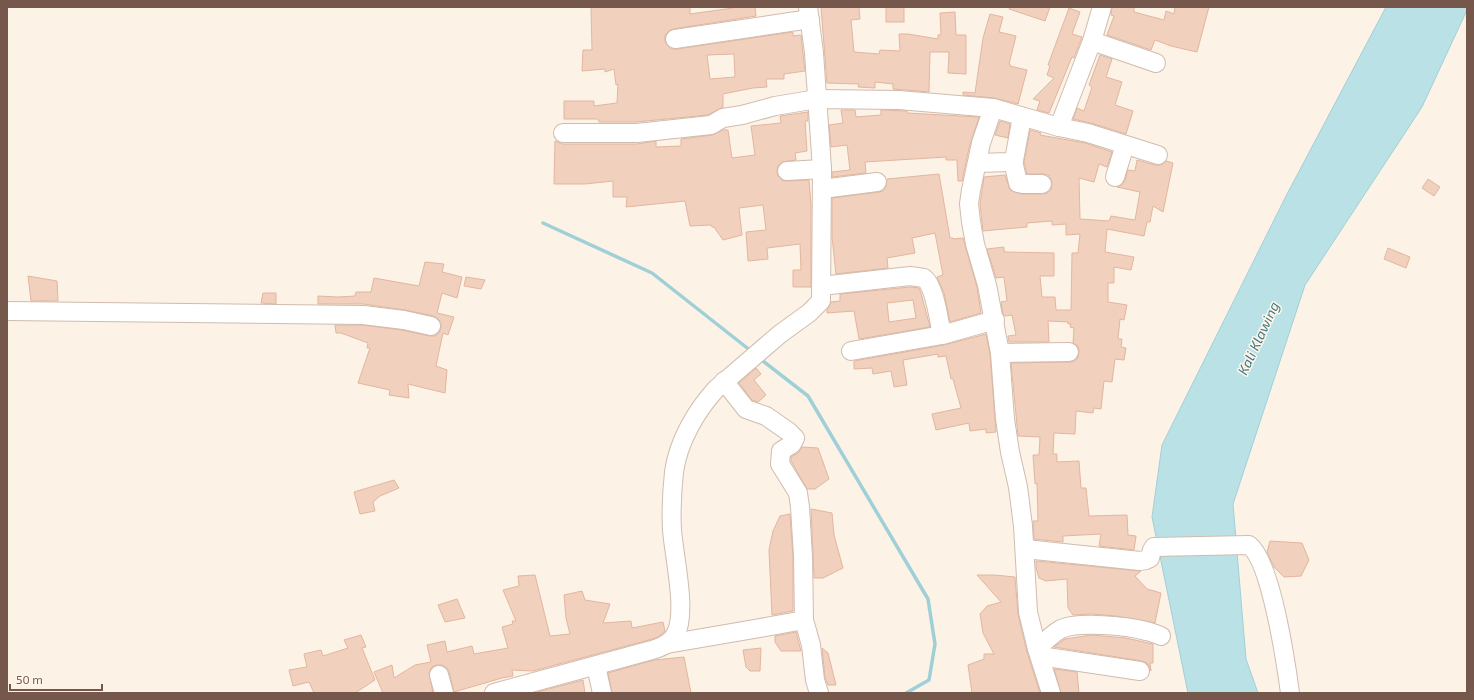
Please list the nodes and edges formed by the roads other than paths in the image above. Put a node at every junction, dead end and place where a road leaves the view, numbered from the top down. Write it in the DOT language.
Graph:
graph roads {
  1 [pos="1102,7"];
  2 [pos="809,13"];
  3 [pos="675,39"];
  4 [pos="1092,41"];
  5 [pos="1156,63"];
  6 [pos="817,99"];
  7 [pos="993,108"];
  8 [pos="1022,117"];
  9 [pos="1059,127"];
  10 [pos="563,133"];
  11 [pos="1125,145"];
  12 [pos="1158,155"];
  13 [pos="1013,161"];
  14 [pos="978,163"];
  15 [pos="822,169"];
  16 [pos="788,170"];
  17 [pos="1115,177"];
  18 [pos="877,182"];
  19 [pos="1042,184"];
  20 [pos="822,189"];
  21 [pos="821,286"];
  22 [pos="7,311"];
  23 [pos="995,320"];
  24 [pos="431,326"];
  25 [pos="942,335"];
  26 [pos="851,351"];
  27 [pos="1000,352"];
  28 [pos="1069,352"];
  29 [pos="724,381"];
  30 [pos="1025,549"];
  31 [pos="804,620"];
  32 [pos="1161,636"];
  33 [pos="667,644"];
  34 [pos="1038,652"];
  35 [pos="596,666"];
  36 [pos="1140,671"];
  37 [pos="439,675"];
  38 [pos="444,693"];
  39 [pos="494,693"];
  40 [pos="602,693"];
  41 [pos="819,693"];
  42 [pos="1051,693"];
  43 [pos="1290,693"];
  1 -- 4 [label="street"];
  2 -- 3 [label="street"];
  2 -- 6 [label="street"];
  4 -- 5 [label="street"];
  4 -- 9 [label="street"];
  6 -- 7 [label="street"];
  6 -- 10 [label="street"];
  6 -- 15 [label="street"];
  7 -- 8 [label="street"];
  7 -- 14 [label="street"];
  8 -- 9 [label="street"];
  8 -- 13 [label="street"];
  9 -- 11 [label="street"];
  11 -- 12 [label="street"];
  11 -- 17 [label="street"];
  13 -- 14 [label="street"];
  13 -- 19 [label="street"];
  14 -- 23 [label="street"];
  15 -- 16 [label="street"];
  15 -- 20 [label="street"];
  18 -- 20 [label="street"];
  20 -- 21 [label="street"];
  21 -- 25 [label="street"];
  21 -- 29 [label="street"];
  22 -- 24 [label="street"];
  23 -- 25 [label="street"];
  23 -- 27 [label="street"];
  25 -- 26 [label="street"];
  27 -- 28 [label="street"];
  27 -- 30 [label="street"];
  29 -- 31 [label="street"];
  29 -- 33 [label="street"];
  30 -- 34 [label="street"];
  30 -- 43 [label="street"];
  31 -- 33 [label="street"];
  31 -- 41 [label="street"];
  32 -- 34 [label="street"];
  33 -- 35 [label="street"];
  34 -- 36 [label="street"];
  34 -- 42 [label="street"];
  35 -- 39 [label="street"];
  35 -- 40 [label="street"];
  37 -- 38 [label="street"];
}
